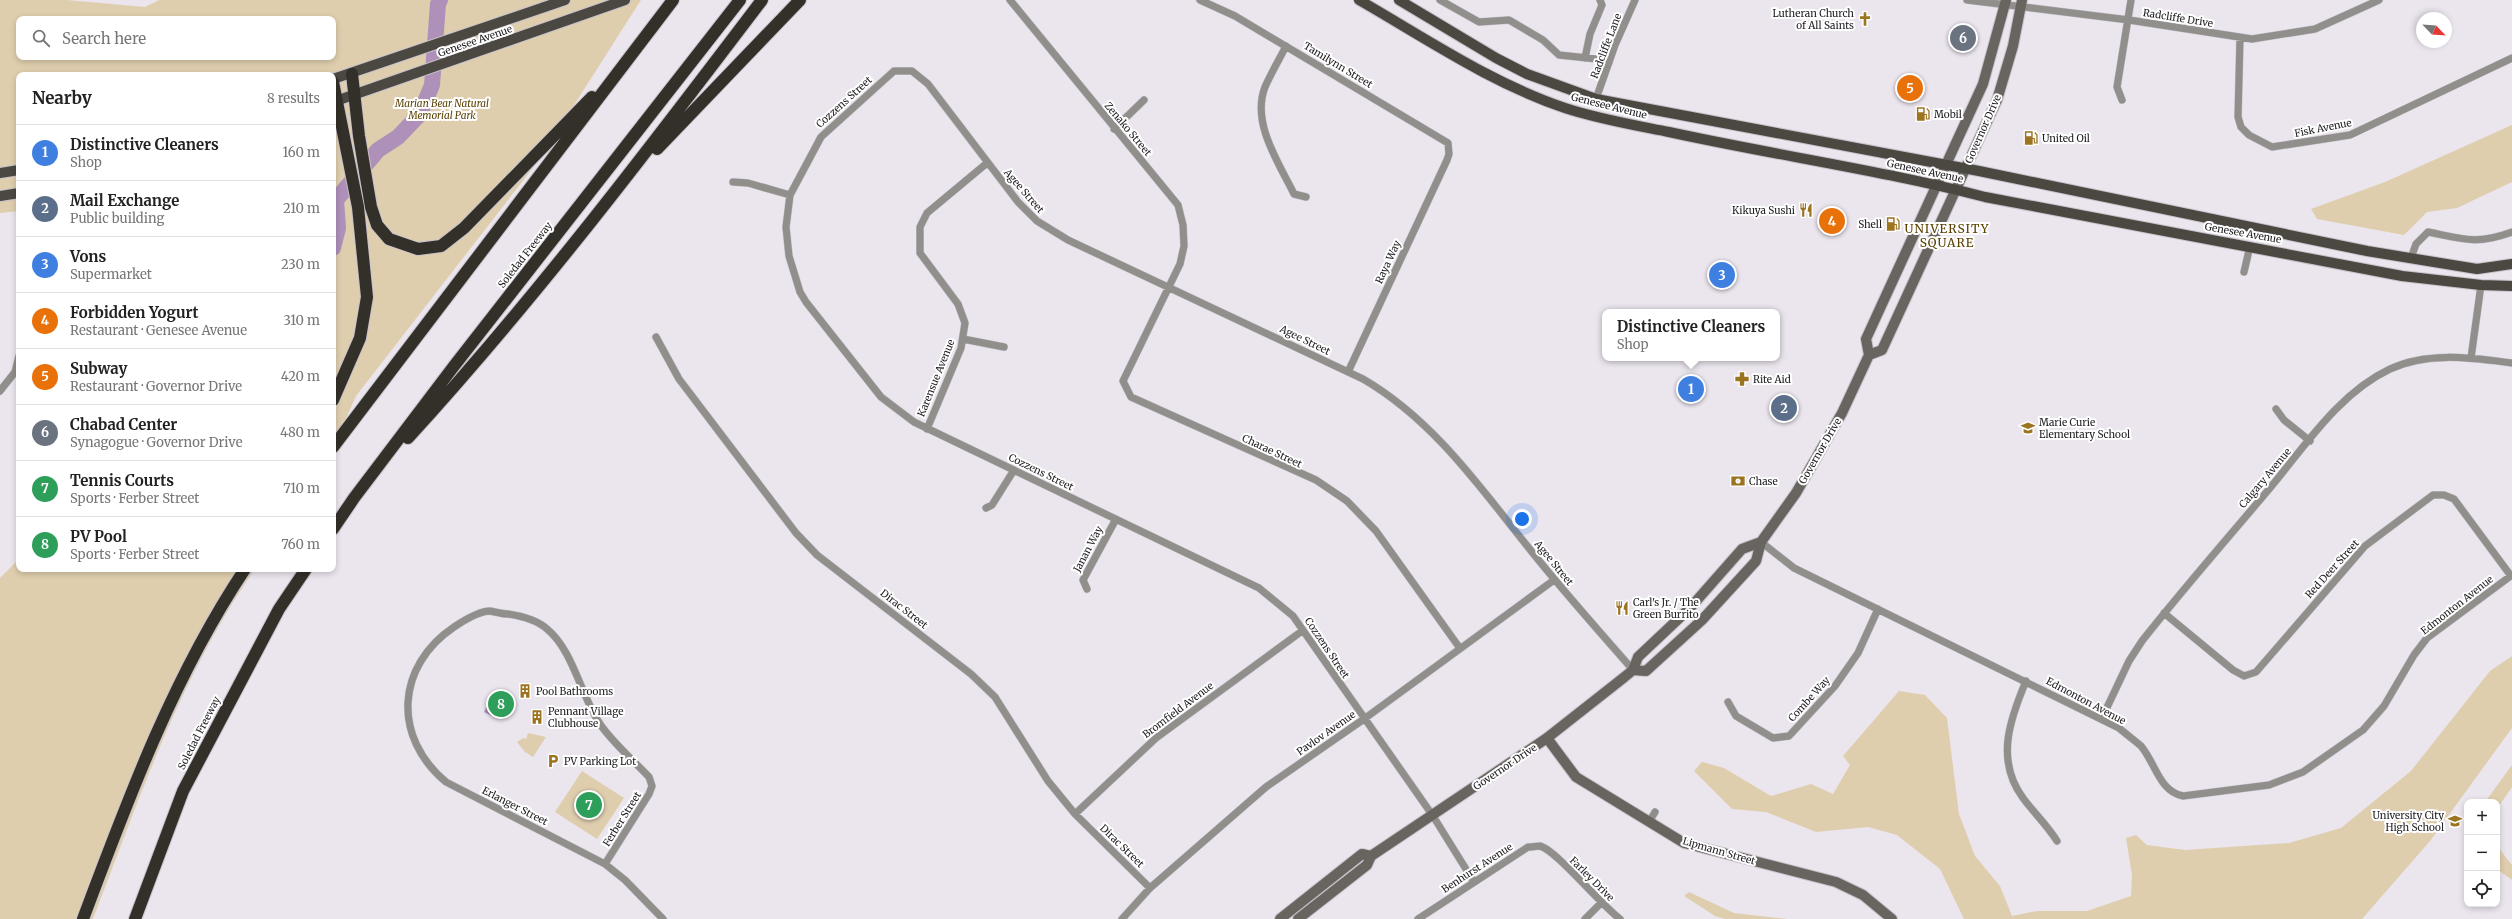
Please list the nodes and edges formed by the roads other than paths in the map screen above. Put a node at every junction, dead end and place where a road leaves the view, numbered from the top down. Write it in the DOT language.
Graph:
graph roads {
  1 [pos="565,0"];
  2 [pos="625,0"];
  3 [pos="673,0"];
  4 [pos="740,0"];
  5 [pos="762,0"];
  6 [pos="800,0"];
  7 [pos="1010,0"];
  8 [pos="1200,0"];
  9 [pos="1359,0"];
  10 [pos="1399,0"];
  11 [pos="1440,0"];
  12 [pos="1600,0"];
  13 [pos="1635,0"];
  14 [pos="1967,0"];
  15 [pos="2131,0"];
  16 [pos="2379,0"];
  17 [pos="2006,3"];
  18 [pos="2021,4"];
  19 [pos="2129,20"];
  20 [pos="2240,38"];
  21 [pos="1286,46"];
  22 [pos="629,58"];
  23 [pos="1584,58"];
  24 [pos="2512,58"];
  25 [pos="1609,63"];
  26 [pos="352,74"];
  27 [pos="336,79"];
  28 [pos="928,84"];
  29 [pos="355,95"];
  30 [pos="1596,99"];
  31 [pos="1144,100"];
  32 [pos="2122,100"];
  33 [pos="336,101"];
  34 [pos="336,105"];
  35 [pos="336,121"];
  36 [pos="1114,129"];
  37 [pos="342,131"];
  38 [pos="1447,160"];
  39 [pos="987,163"];
  40 [pos="1946,165"];
  41 [pos="1965,169"];
  42 [pos="16,170"];
  43 [pos="0,173"];
  44 [pos="732,182"];
  45 [pos="1937,185"];
  46 [pos="1956,189"];
  47 [pos="16,193"];
  48 [pos="790,195"];
  49 [pos="0,196"];
  50 [pos="1306,197"];
  51 [pos="589,224"];
  52 [pos="2512,232"];
  53 [pos="2250,246"];
  54 [pos="2411,258"];
  55 [pos="2512,264"];
  56 [pos="2244,272"];
  57 [pos="2481,285"];
  58 [pos="2512,286"];
  59 [pos="1170,287"];
  60 [pos="656,337"];
  61 [pos="963,339"];
  62 [pos="1004,347"];
  63 [pos="1869,355"];
  64 [pos="2471,358"];
  65 [pos="2512,363"];
  66 [pos="16,368"];
  67 [pos="1348,372"];
  68 [pos="0,391"];
  69 [pos="336,393"];
  70 [pos="2276,409"];
  71 [pos="927,429"];
  72 [pos="2310,441"];
  73 [pos="336,443"];
  74 [pos="1014,470"];
  75 [pos="354,498"];
  76 [pos="986,508"];
  77 [pos="1116,519"];
  78 [pos="336,525"];
  79 [pos="1761,542"];
  80 [pos="243,572"];
  81 [pos="304,572"];
  82 [pos="2512,575"];
  83 [pos="1554,580"];
  84 [pos="1087,589"];
  85 [pos="1878,609"];
  86 [pos="2164,613"];
  87 [pos="1302,631"];
  88 [pos="1459,647"];
  89 [pos="1633,670"];
  90 [pos="2026,681"];
  91 [pos="411,682"];
  92 [pos="1728,702"];
  93 [pos="2102,718"];
  94 [pos="1364,719"];
  95 [pos="1547,738"];
  96 [pos="1655,812"];
  97 [pos="1075,814"];
  98 [pos="1433,816"];
  99 [pos="1650,822"];
  100 [pos="2057,841"];
  101 [pos="1551,851"];
  102 [pos="1371,856"];
  103 [pos="605,864"];
  104 [pos="1474,882"];
  105 [pos="1150,888"];
  106 [pos="1601,903"];
  107 [pos="83,919"];
  108 [pos="135,919"];
  109 [pos="663,919"];
  110 [pos="1122,919"];
  111 [pos="1280,919"];
  112 [pos="1298,919"];
  113 [pos="1418,919"];
  114 [pos="1585,919"];
  115 [pos="1620,919"];
  116 [pos="1892,919"];
  1 -- 26 [label="main road, Genesee Avenue"];
  2 -- 29 [label="main road, Genesee Avenue"];
  3 -- 22 [label="highway"];
  4 -- 75 [label="highway, Soledad Freeway"];
  5 -- 51 [label="highway"];
  6 -- 51 [label="highway"];
  7 -- 36 [label="street, Zenako Street"];
  8 -- 21 [label="street, Tamilynn Street"];
  9 -- 45 [label="main road, Genesee Avenue"];
  10 -- 30 [label="main road, Genesee Avenue"];
  11 -- 23 [label="street"];
  12 -- 23 [label="street"];
  13 -- 25 [label="street, Radcliffe Lane"];
  14 -- 17 [label="street, Radcliffe Drive"];
  15 -- 19 [label="street"];
  16 -- 20 [label="street, Radcliffe Drive"];
  17 -- 18 [label="street, Radcliffe Drive"];
  17 -- 40 [label="main road, Governor Drive"];
  18 -- 19 [label="street, Radcliffe Drive"];
  18 -- 41 [label="main road, Governor Drive"];
  19 -- 20 [label="street, Radcliffe Drive"];
  19 -- 32 [label="street"];
  20 -- 24 [label="street, Fisk Avenue"];
  21 -- 38 [label="street, Tamilynn Street"];
  21 -- 50 [label="street"];
  22 -- 29 [label="highway"];
  22 -- 73 [label="highway"];
  23 -- 25 [label="street"];
  25 -- 30 [label="street, Radcliffe Lane"];
  26 -- 27 [label="main road, Genesee Avenue"];
  26 -- 29 [label="highway"];
  28 -- 39 [label="street, Agee Street"];
  28 -- 48 [label="street, Cozzens Street"];
  29 -- 33 [label="main road, Genesee Avenue"];
  30 -- 40 [label="main road, Genesee Avenue"];
  31 -- 36 [label="street"];
  34 -- 37 [label="highway"];
  35 -- 37 [label="highway"];
  36 -- 59 [label="street, Zenako Street"];
  37 -- 69 [label="highway"];
  38 -- 67 [label="street, Raya Way"];
  39 -- 59 [label="street, Agee Street"];
  39 -- 61 [label="street, Karensue Avenue"];
  40 -- 41 [label="main road, Genesee Avenue"];
  40 -- 45 [label="main road, Governor Drive"];
  41 -- 46 [label="main road, Governor Drive"];
  41 -- 54 [label="main road, Genesee Avenue"];
  42 -- 43 [label="main road"];
  44 -- 48 [label="street"];
  45 -- 46 [label="main road, Genesee Avenue"];
  45 -- 63 [label="main road, Governor Drive"];
  46 -- 53 [label="main road, Genesee Avenue"];
  46 -- 63 [label="main road, Governor Drive"];
  47 -- 49 [label="main road"];
  48 -- 71 [label="street, Cozzens Street"];
  51 -- 75 [label="highway"];
  52 -- 54 [label="street"];
  53 -- 56 [label="street"];
  53 -- 57 [label="main road, Genesee Avenue"];
  54 -- 55 [label="main road, Genesee Avenue"];
  57 -- 58 [label="main road, Genesee Avenue"];
  57 -- 64 [label="street"];
  59 -- 67 [label="street, Agee Street"];
  59 -- 88 [label="street, Charae Street"];
  60 -- 97 [label="street, Dirac Street"];
  61 -- 62 [label="street"];
  61 -- 71 [label="street, Karensue Avenue"];
  63 -- 79 [label="main road, Governor Drive"];
  64 -- 65 [label="street, Calgary Avenue"];
  64 -- 72 [label="street, Calgary Avenue"];
  66 -- 68 [label="street"];
  67 -- 83 [label="street, Agee Street"];
  70 -- 72 [label="street"];
  71 -- 74 [label="street, Cozzens Street"];
  72 -- 86 [label="street, Calgary Avenue"];
  74 -- 76 [label="street"];
  74 -- 77 [label="street, Cozzens Street"];
  75 -- 78 [label="highway, Soledad Freeway"];
  77 -- 84 [label="street, Janan Way"];
  77 -- 87 [label="street, Cozzens Street"];
  79 -- 85 [label="street, Edmonton Avenue"];
  79 -- 89 [label="main road, Governor Drive"];
  79 -- 89 [label="main road, Governor Drive"];
  80 -- 107 [label="highway"];
  81 -- 108 [label="highway, Soledad Freeway"];
  82 -- 86 [label="street, Red Deer Street"];
  82 -- 93 [label="street, Edmonton Avenue"];
  83 -- 88 [label="street, Pavlov Avenue"];
  83 -- 89 [label="street, Agee Street"];
  85 -- 90 [label="street, Edmonton Avenue"];
  85 -- 92 [label="street, Combe Way"];
  86 -- 93 [label="street, Calgary Avenue"];
  87 -- 94 [label="street, Cozzens Street"];
  87 -- 97 [label="street, Bromfield Avenue"];
  88 -- 94 [label="street, Pavlov Avenue"];
  89 -- 95 [label="main road, Governor Drive"];
  90 -- 93 [label="street, Edmonton Avenue"];
  90 -- 100 [label="street"];
  91 -- 103 [label="street, Erlanger Street"];
  91 -- 103 [label="street, Ferber Street"];
  94 -- 98 [label="street, Cozzens Street"];
  94 -- 105 [label="street, Pavlov Avenue"];
  95 -- 98 [label="main road, Governor Drive"];
  95 -- 99 [label="main road, Lipmann Street"];
  96 -- 99 [label="street"];
  97 -- 105 [label="street, Dirac Street"];
  98 -- 102 [label="main road, Governor Drive"];
  98 -- 104 [label="street, Cozzens Street"];
  99 -- 116 [label="main road, Lipmann Street"];
  101 -- 104 [label="street, Benhurst Avenue"];
  101 -- 106 [label="street, Farley Drive"];
  102 -- 111 [label="main road, Governor Drive"];
  102 -- 112 [label="main road, Governor Drive"];
  103 -- 109 [label="street, Erlanger Street"];
  104 -- 113 [label="street, Benhurst Avenue"];
  105 -- 110 [label="street, Pavlov Avenue"];
  106 -- 114 [label="street"];
  106 -- 115 [label="street, Farley Drive"];
}
